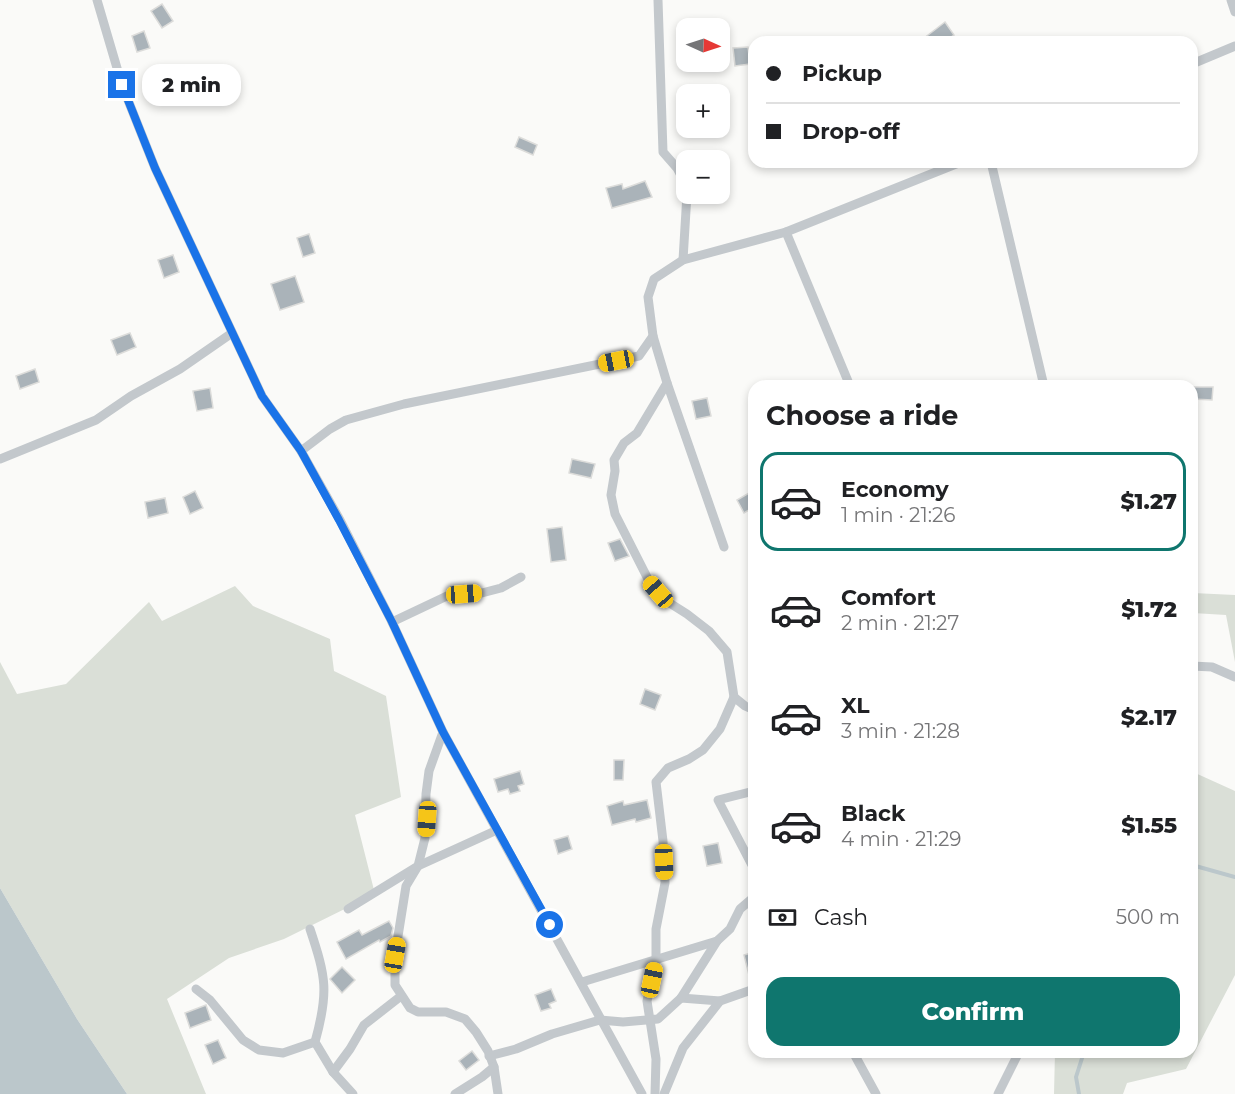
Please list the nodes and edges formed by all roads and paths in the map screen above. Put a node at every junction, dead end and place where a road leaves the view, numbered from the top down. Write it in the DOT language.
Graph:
graph roads {
  1 [pos="96,0"];
  2 [pos="658,0"];
  3 [pos="1231,0"];
  4 [pos="1235,12"];
  5 [pos="1235,46"];
  6 [pos="1198,61"];
  7 [pos="676,167"];
  8 [pos="946,168"];
  9 [pos="992,168"];
  10 [pos="686,204"];
  11 [pos="786,232"];
  12 [pos="683,260"];
  13 [pos="232,333"];
  14 [pos="652,336"];
  15 [pos="848,380"];
  16 [pos="1043,380"];
  17 [pos="667,383"];
  18 [pos="301,451"];
  19 [pos="0,459"];
  20 [pos="724,547"];
  21 [pos="521,577"];
  22 [pos="392,622"];
  23 [pos="1198,666"];
  24 [pos="1235,677"];
  25 [pos="734,697"];
  26 [pos="748,707"];
  27 [pos="443,732"];
  28 [pos="748,792"];
  29 [pos="496,830"];
  30 [pos="748,858"];
  31 [pos="418,866"];
  32 [pos="748,902"];
  33 [pos="348,909"];
  34 [pos="310,929"];
  35 [pos="717,941"];
  36 [pos="656,959"];
  37 [pos="582,982"];
  38 [pos="196,989"];
  39 [pos="748,990"];
  40 [pos="402,996"];
  41 [pos="681,998"];
  42 [pos="720,1001"];
  43 [pos="600,1020"];
  44 [pos="651,1020"];
  45 [pos="315,1042"];
  46 [pos="489,1056"];
  47 [pos="856,1058"];
  48 [pos="1016,1058"];
  49 [pos="494,1066"];
  50 [pos="333,1072"];
  51 [pos="353,1094"];
  52 [pos="454,1094"];
  53 [pos="498,1094"];
  54 [pos="642,1094"];
  55 [pos="655,1094"];
  56 [pos="664,1094"];
  57 [pos="876,1094"];
  58 [pos="998,1094"];
  1 -- 13 [label="street"];
  2 -- 7 [label="street"];
  3 -- 4 [label="street"];
  5 -- 6 [label="street"];
  8 -- 11 [label="street"];
  9 -- 16 [label="street"];
  10 -- 12 [label="street"];
  11 -- 12 [label="street"];
  11 -- 15 [label="street"];
  12 -- 14 [label="street"];
  13 -- 18 [label="street"];
  13 -- 19 [label="street"];
  14 -- 17 [label="street"];
  14 -- 18 [label="street"];
  17 -- 20 [label="street"];
  17 -- 25 [label="street"];
  18 -- 22 [label="street"];
  21 -- 22 [label="street"];
  22 -- 27 [label="street"];
  23 -- 24 [label="street"];
  25 -- 26 [label="street"];
  25 -- 36 [label="street"];
  27 -- 29 [label="street"];
  27 -- 31 [label="street"];
  28 -- 30 [label="street"];
  29 -- 31 [label="street"];
  29 -- 37 [label="street"];
  31 -- 33 [label="street"];
  31 -- 40 [label="street"];
  32 -- 35 [label="street"];
  34 -- 45 [label="street"];
  35 -- 36 [label="street"];
  35 -- 41 [label="street"];
  36 -- 37 [label="street"];
  36 -- 44 [label="street"];
  37 -- 43 [label="street"];
  38 -- 45 [label="street"];
  39 -- 42 [label="street"];
  40 -- 46 [label="street"];
  40 -- 50 [label="street"];
  41 -- 42 [label="street"];
  41 -- 44 [label="street"];
  42 -- 56 [label="street"];
  43 -- 44 [label="street"];
  43 -- 46 [label="street"];
  43 -- 54 [label="street"];
  44 -- 55 [label="street"];
  45 -- 50 [label="street"];
  46 -- 49 [label="street"];
  47 -- 57 [label="street"];
  48 -- 58 [label="street"];
  49 -- 52 [label="street"];
  49 -- 53 [label="street"];
  50 -- 51 [label="street"];
}
